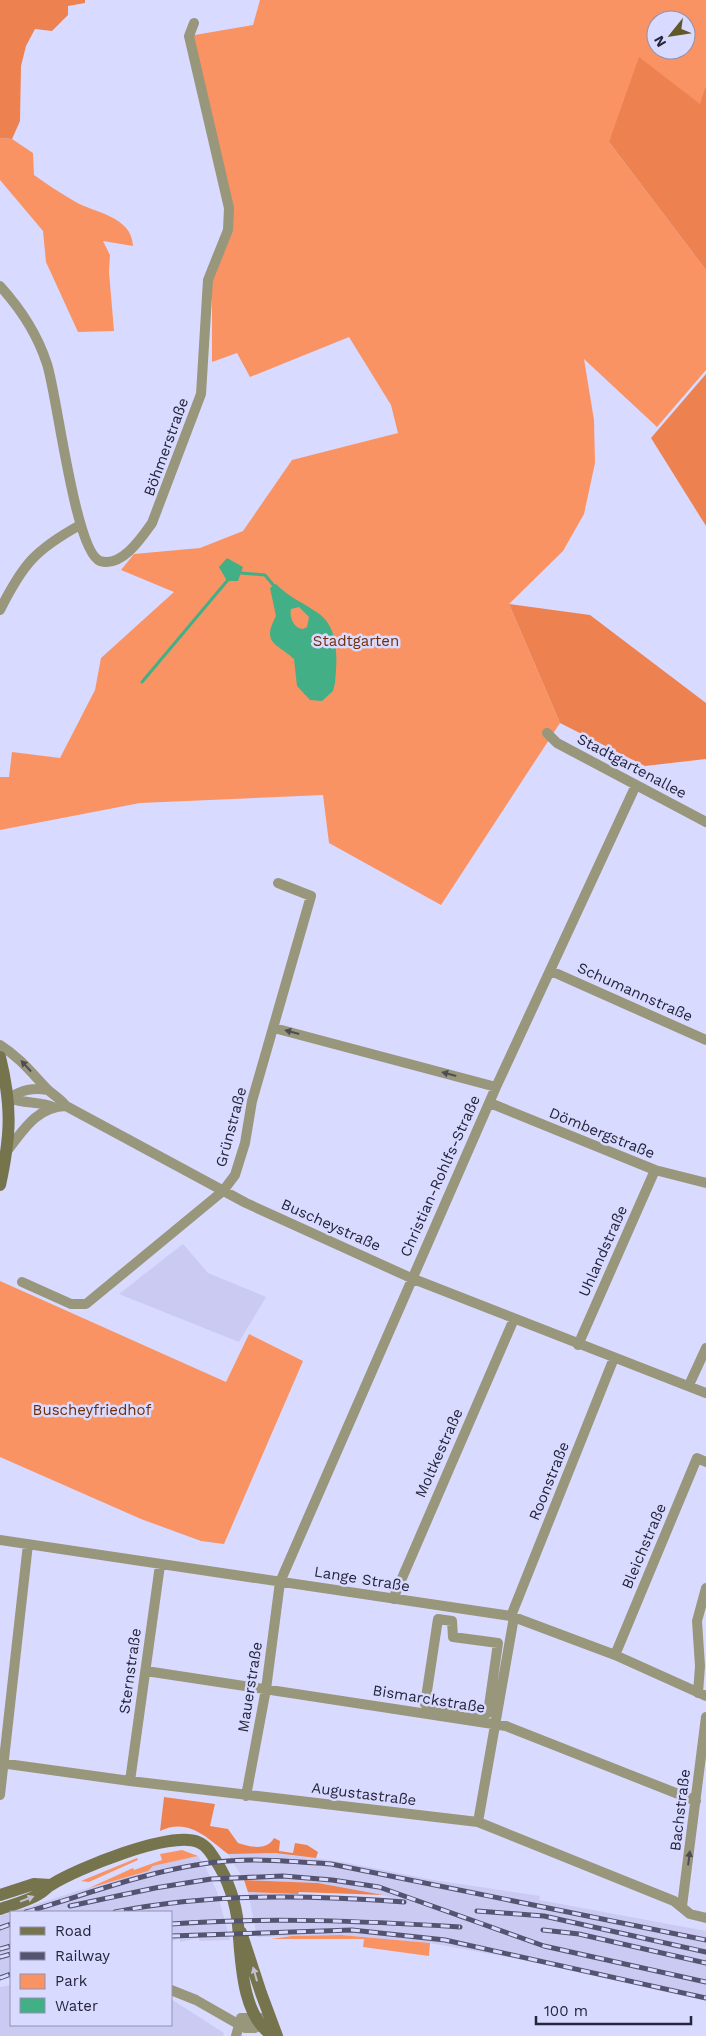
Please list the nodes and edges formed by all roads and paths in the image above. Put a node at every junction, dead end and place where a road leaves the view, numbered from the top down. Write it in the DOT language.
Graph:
graph roads {
  1 [pos="194,23"];
  2 [pos="0,286"];
  3 [pos="80,525"];
  4 [pos="0,610"];
  5 [pos="547,733"];
  6 [pos="636,785"];
  7 [pos="706,822"];
  8 [pos="278,883"];
  9 [pos="551,971"];
  10 [pos="274,1028"];
  11 [pos="706,1040"];
  12 [pos="0,1046"];
  13 [pos="0,1056"];
  14 [pos="496,1087"];
  15 [pos="48,1090"];
  16 [pos="9,1098"];
  17 [pos="490,1103"];
  18 [pos="66,1106"];
  19 [pos="53,1107"];
  20 [pos="8,1151"];
  21 [pos="655,1170"];
  22 [pos="706,1182"];
  23 [pos="0,1185"];
  24 [pos="223,1191"];
  25 [pos="412,1278"];
  26 [pos="22,1282"];
  27 [pos="514,1319"];
  28 [pos="578,1345"];
  29 [pos="706,1348"];
  30 [pos="614,1358"];
  31 [pos="689,1385"];
  32 [pos="706,1393"];
  33 [pos="706,1462"];
  34 [pos="0,1540"];
  35 [pos="28,1544"];
  36 [pos="160,1564"];
  37 [pos="280,1582"];
  38 [pos="706,1590"];
  39 [pos="393,1599"];
  40 [pos="443,1606"];
  41 [pos="442,1619"];
  42 [pos="512,1620"];
  43 [pos="615,1655"];
  44 [pos="146,1671"];
  45 [pos="266,1689"];
  46 [pos="702,1694"];
  47 [pos="429,1709"];
  48 [pos="706,1717"];
  49 [pos="496,1725"];
  50 [pos="2,1764"];
  51 [pos="130,1782"];
  52 [pos="0,1795"];
  53 [pos="246,1796"];
  54 [pos="696,1801"];
  55 [pos="478,1822"];
  56 [pos="51,1885"];
  57 [pos="0,1895"];
  58 [pos="682,1906"];
  59 [pos="0,1909"];
  60 [pos="706,1918"];
  61 [pos="238,1925"];
  62 [pos="172,1990"];
  63 [pos="272,2020"];
  64 [pos="257,2022"];
  65 [pos="238,2025"];
  66 [pos="236,2036"];
  67 [pos="275,2036"];
  1 -- 3 [label="street, Böhmerstraße"];
  2 -- 3 [label="street, Böhmerstraße"];
  3 -- 4 [label="street"];
  5 -- 6 [label="street, Stadtgartenallee"];
  6 -- 7 [label="street, Stadtgartenallee"];
  6 -- 9 [label="street, Christian-Rohlfs-Straße"];
  8 -- 10 [label="street, Grünstraße"];
  9 -- 11 [label="street, Schumannstraße"];
  9 -- 14 [label="street, Christian-Rohlfs-Straße"];
  14 -- 10 [label="street, one-way"];
  10 -- 24 [label="street, Grünstraße"];
  15 -- 12 [label="street, Buscheystraße, one-way"];
  13 -- 16 [label="main road"];
  14 -- 17 [label="street, Christian-Rohlfs-Straße"];
  15 -- 16 [label="street"];
  15 -- 18 [label="street, Buscheystraße"];
  16 -- 19 [label="street"];
  16 -- 20 [label="main road"];
  17 -- 21 [label="street, Dömbergstraße"];
  17 -- 25 [label="street, Christian-Rohlfs-Straße"];
  18 -- 19 [label="street"];
  18 -- 24 [label="street, Buscheystraße"];
  19 -- 20 [label="street"];
  20 -- 23 [label="main road"];
  21 -- 22 [label="street, Dömbergstraße"];
  21 -- 28 [label="street, Uhlandstraße"];
  24 -- 25 [label="street, Buscheystraße"];
  24 -- 26 [label="street, Grünstraße"];
  25 -- 27 [label="street, Buscheystraße"];
  25 -- 37 [label="street, Christian-Rohlfs-Straße"];
  27 -- 28 [label="street, Buscheystraße"];
  27 -- 39 [label="street, Moltkestraße"];
  28 -- 30 [label="street, Buscheystraße"];
  29 -- 31 [label="street"];
  30 -- 31 [label="street, Buscheystraße"];
  30 -- 42 [label="street, Roonstraße"];
  31 -- 32 [label="street, Buscheystraße"];
  33 -- 43 [label="street, Bleichstraße"];
  34 -- 35 [label="street, Lange Straße"];
  35 -- 36 [label="street, Lange Straße"];
  35 -- 50 [label="street"];
  36 -- 37 [label="street, Lange Straße"];
  36 -- 44 [label="street, Sternstraße"];
  37 -- 39 [label="street, Lange Straße"];
  37 -- 45 [label="street, Mauerstraße"];
  38 -- 46 [label="street"];
  39 -- 40 [label="street, Lange Straße"];
  40 -- 41 [label="street"];
  40 -- 42 [label="street, Lange Straße"];
  41 -- 47 [label="street"];
  41 -- 47 [label="street"];
  42 -- 43 [label="street, Lange Straße"];
  42 -- 49 [label="street, Roonstraße"];
  43 -- 46 [label="street, Lange Straße"];
  44 -- 45 [label="street, Bismarckstraße"];
  44 -- 51 [label="street, Sternstraße"];
  45 -- 47 [label="street, Bismarckstraße"];
  45 -- 53 [label="street, Mauerstraße"];
  47 -- 49 [label="street, Bismarckstraße"];
  48 -- 54 [label="street, Bachstraße"];
  49 -- 54 [label="street, Bismarckstraße"];
  49 -- 55 [label="street, Roonstraße"];
  50 -- 51 [label="street, Augustastraße"];
  50 -- 52 [label="street"];
  51 -- 53 [label="street, Augustastraße"];
  53 -- 55 [label="street, Augustastraße"];
  58 -- 54 [label="street, Bachstraße, one-way"];
  55 -- 58 [label="street, Augustastraße"];
  56 -- 57 [label="main road"];
  59 -- 56 [label="main road, one-way"];
  56 -- 61 [label="main road"];
  58 -- 60 [label="street, Augustastraße"];
  63 -- 61 [label="main road, one-way"];
  61 -- 64 [label="main road"];
  62 -- 65 [label="street"];
  63 -- 64 [label="street"];
  63 -- 67 [label="main road"];
  64 -- 65 [label="street"];
  64 -- 67 [label="main road"];
  65 -- 66 [label="street"];
}
